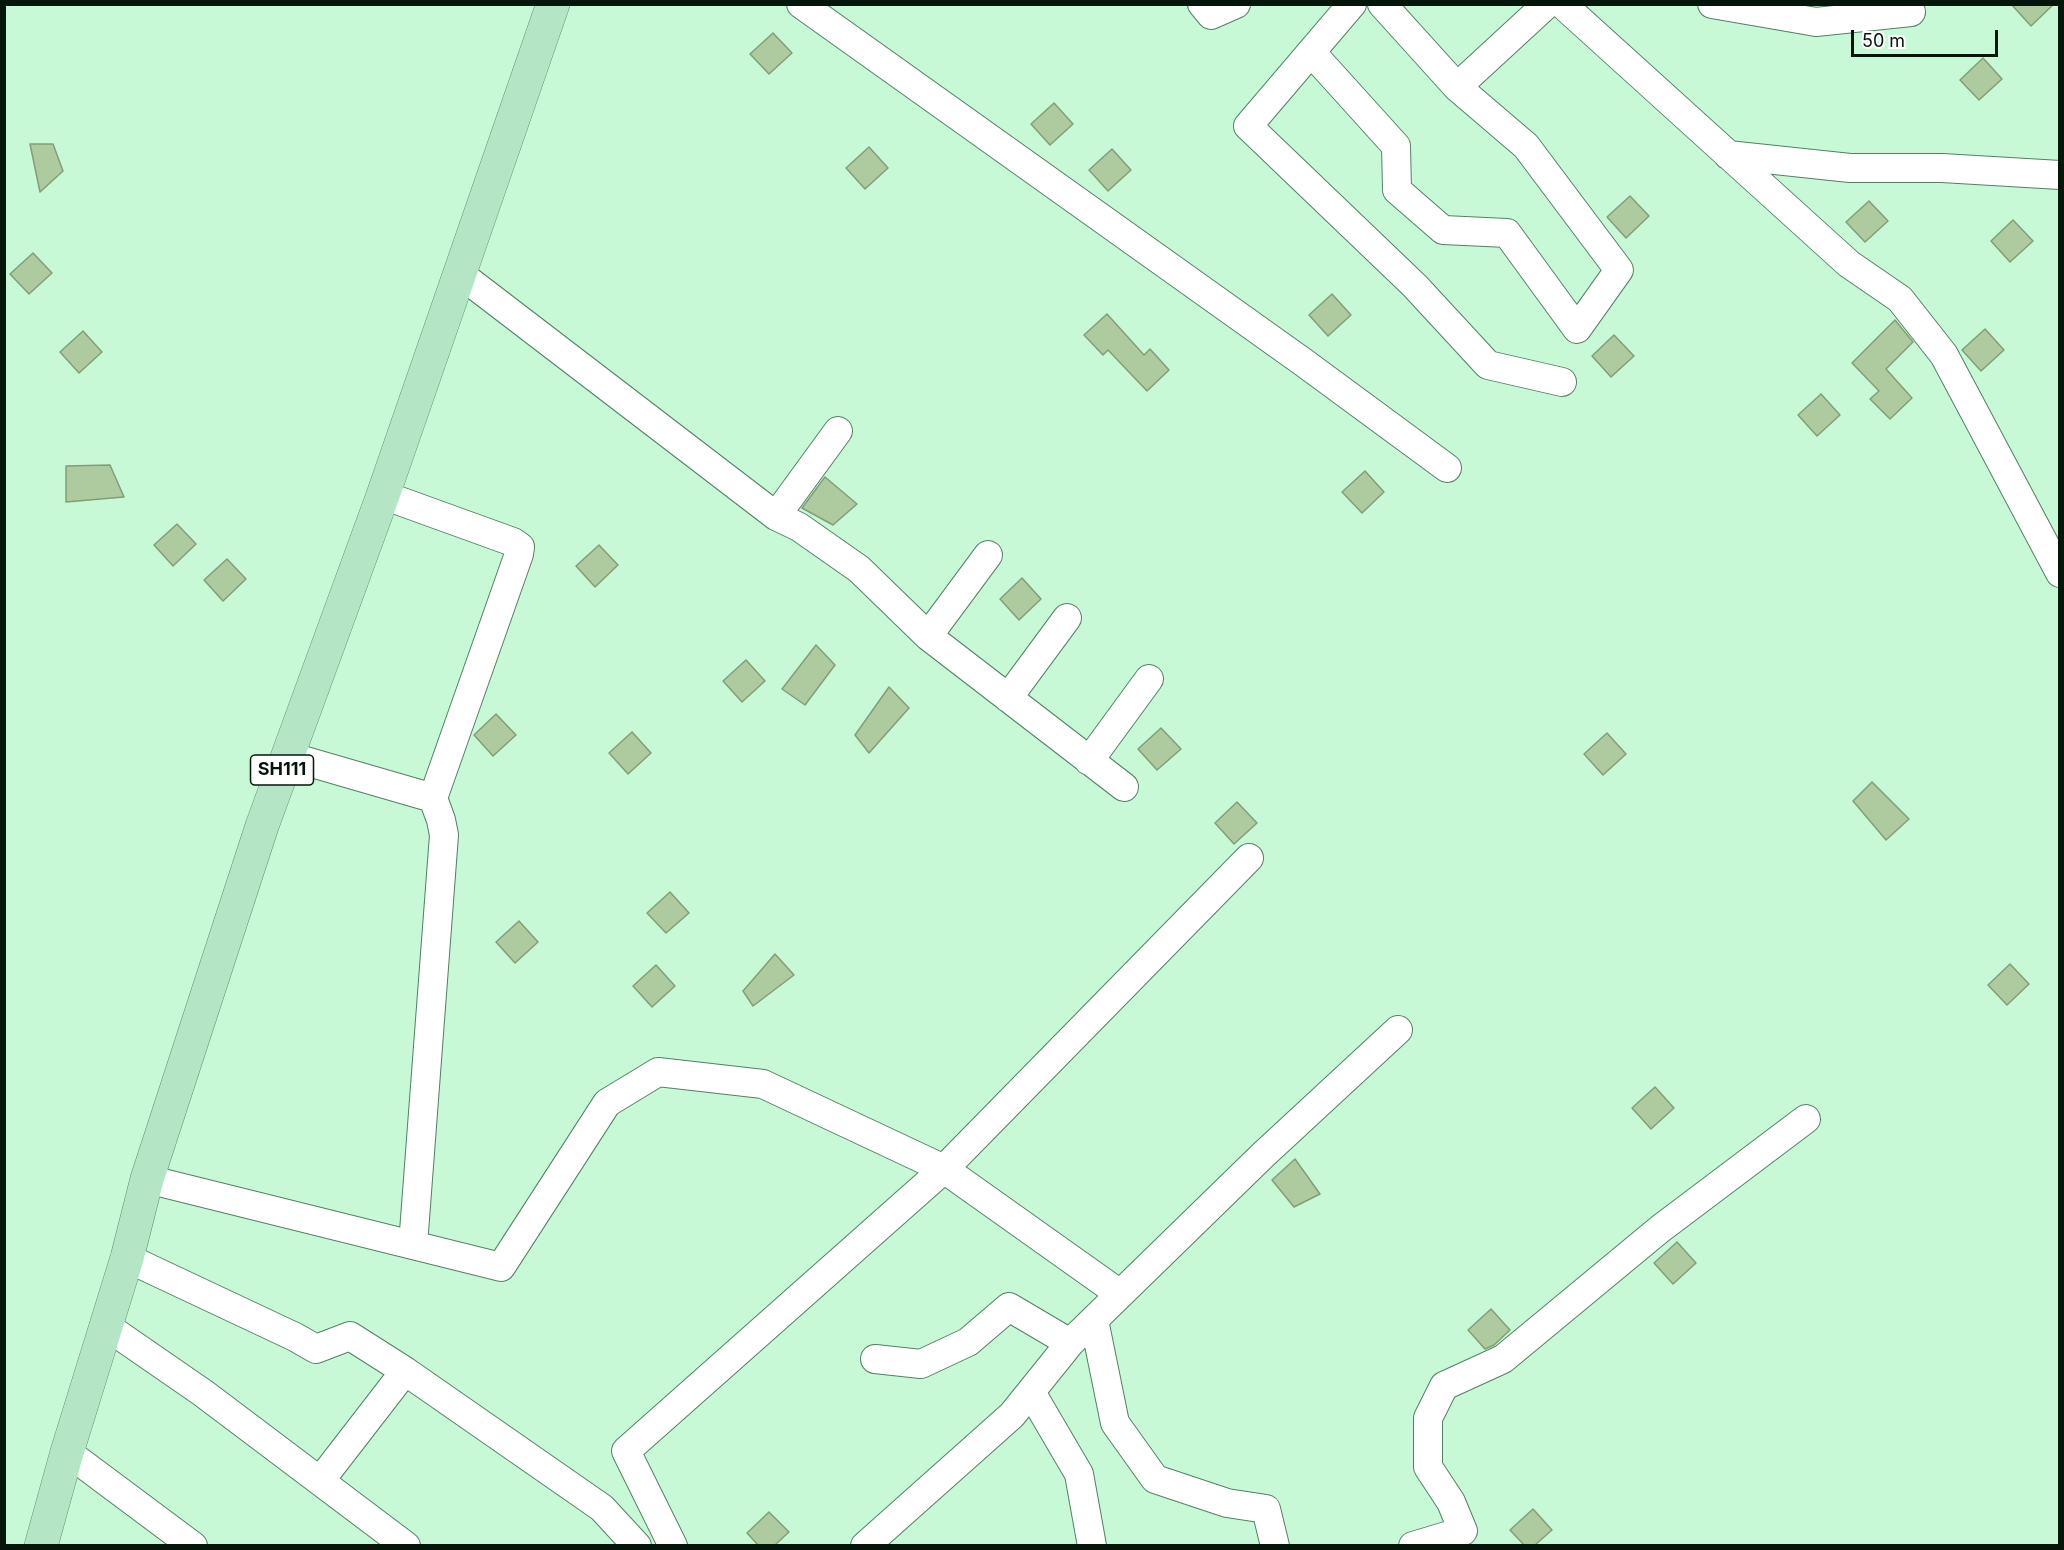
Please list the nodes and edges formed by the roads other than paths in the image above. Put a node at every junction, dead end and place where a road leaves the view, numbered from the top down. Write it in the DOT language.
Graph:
graph roads {
  1 [pos="553,4"];
  2 [pos="801,4"];
  3 [pos="1202,4"];
  4 [pos="1236,4"];
  5 [pos="1352,4"];
  6 [pos="1382,4"];
  7 [pos="1547,4"];
  8 [pos="1562,4"];
  9 [pos="1712,4"];
  10 [pos="1766,9"];
  11 [pos="1911,12"];
  12 [pos="1311,52"];
  13 [pos="1457,87"];
  14 [pos="1728,155"];
  15 [pos="2060,175"];
  16 [pos="460,274"];
  17 [pos="1562,382"];
  18 [pos="838,431"];
  19 [pos="1447,468"];
  20 [pos="383,495"];
  21 [pos="776,516"];
  22 [pos="988,555"];
  23 [pos="2060,573"];
  24 [pos="1067,618"];
  25 [pos="928,636"];
  26 [pos="1149,679"];
  27 [pos="1008,698"];
  28 [pos="288,756"];
  29 [pos="1089,761"];
  30 [pos="1124,787"];
  31 [pos="433,798"];
  32 [pos="1249,858"];
  33 [pos="1398,1030"];
  34 [pos="1806,1119"];
  35 [pos="944,1169"];
  36 [pos="147,1179"];
  37 [pos="413,1245"];
  38 [pos="127,1258"];
  39 [pos="1120,1294"];
  40 [pos="1094,1320"];
  41 [pos="106,1326"];
  42 [pos="1070,1344"];
  43 [pos="875,1359"];
  44 [pos="405,1371"];
  45 [pos="1031,1392"];
  46 [pos="67,1452"];
  47 [pos="320,1481"];
  48 [pos="41,1545"];
  49 [pos="193,1545"];
  50 [pos="406,1545"];
  51 [pos="637,1545"];
  52 [pos="673,1545"];
  53 [pos="865,1545"];
  54 [pos="1092,1545"];
  55 [pos="1275,1545"];
  56 [pos="1413,1545"];
  1 -- 16 [label="main road, SH111"];
  2 -- 19 [label="street"];
  3 -- 4 [label="street"];
  5 -- 12 [label="street"];
  6 -- 13 [label="street"];
  7 -- 13 [label="street"];
  8 -- 14 [label="street"];
  9 -- 10 [label="street"];
  10 -- 11 [label="street"];
  12 -- 13 [label="street"];
  12 -- 17 [label="street"];
  14 -- 15 [label="street"];
  14 -- 23 [label="street"];
  16 -- 20 [label="main road, SH111"];
  16 -- 21 [label="street"];
  18 -- 21 [label="street"];
  20 -- 28 [label="main road, SH111"];
  20 -- 31 [label="street"];
  21 -- 25 [label="street"];
  22 -- 25 [label="street"];
  24 -- 27 [label="street"];
  25 -- 27 [label="street"];
  26 -- 29 [label="street"];
  27 -- 29 [label="street"];
  28 -- 31 [label="street"];
  28 -- 36 [label="main road, SH111"];
  29 -- 30 [label="street"];
  31 -- 37 [label="street"];
  32 -- 35 [label="street"];
  33 -- 39 [label="street"];
  34 -- 56 [label="street"];
  35 -- 37 [label="street"];
  35 -- 39 [label="street"];
  35 -- 52 [label="street"];
  36 -- 37 [label="street"];
  36 -- 38 [label="main road, SH111"];
  38 -- 41 [label="main road, SH111"];
  38 -- 44 [label="street"];
  39 -- 40 [label="street"];
  40 -- 42 [label="street"];
  40 -- 55 [label="street"];
  41 -- 46 [label="main road, SH111"];
  41 -- 47 [label="street"];
  42 -- 43 [label="street"];
  42 -- 45 [label="street"];
  44 -- 47 [label="street"];
  44 -- 51 [label="street"];
  45 -- 53 [label="street"];
  45 -- 54 [label="street"];
  46 -- 48 [label="main road, SH111"];
  46 -- 49 [label="street"];
  47 -- 50 [label="street"];
}
